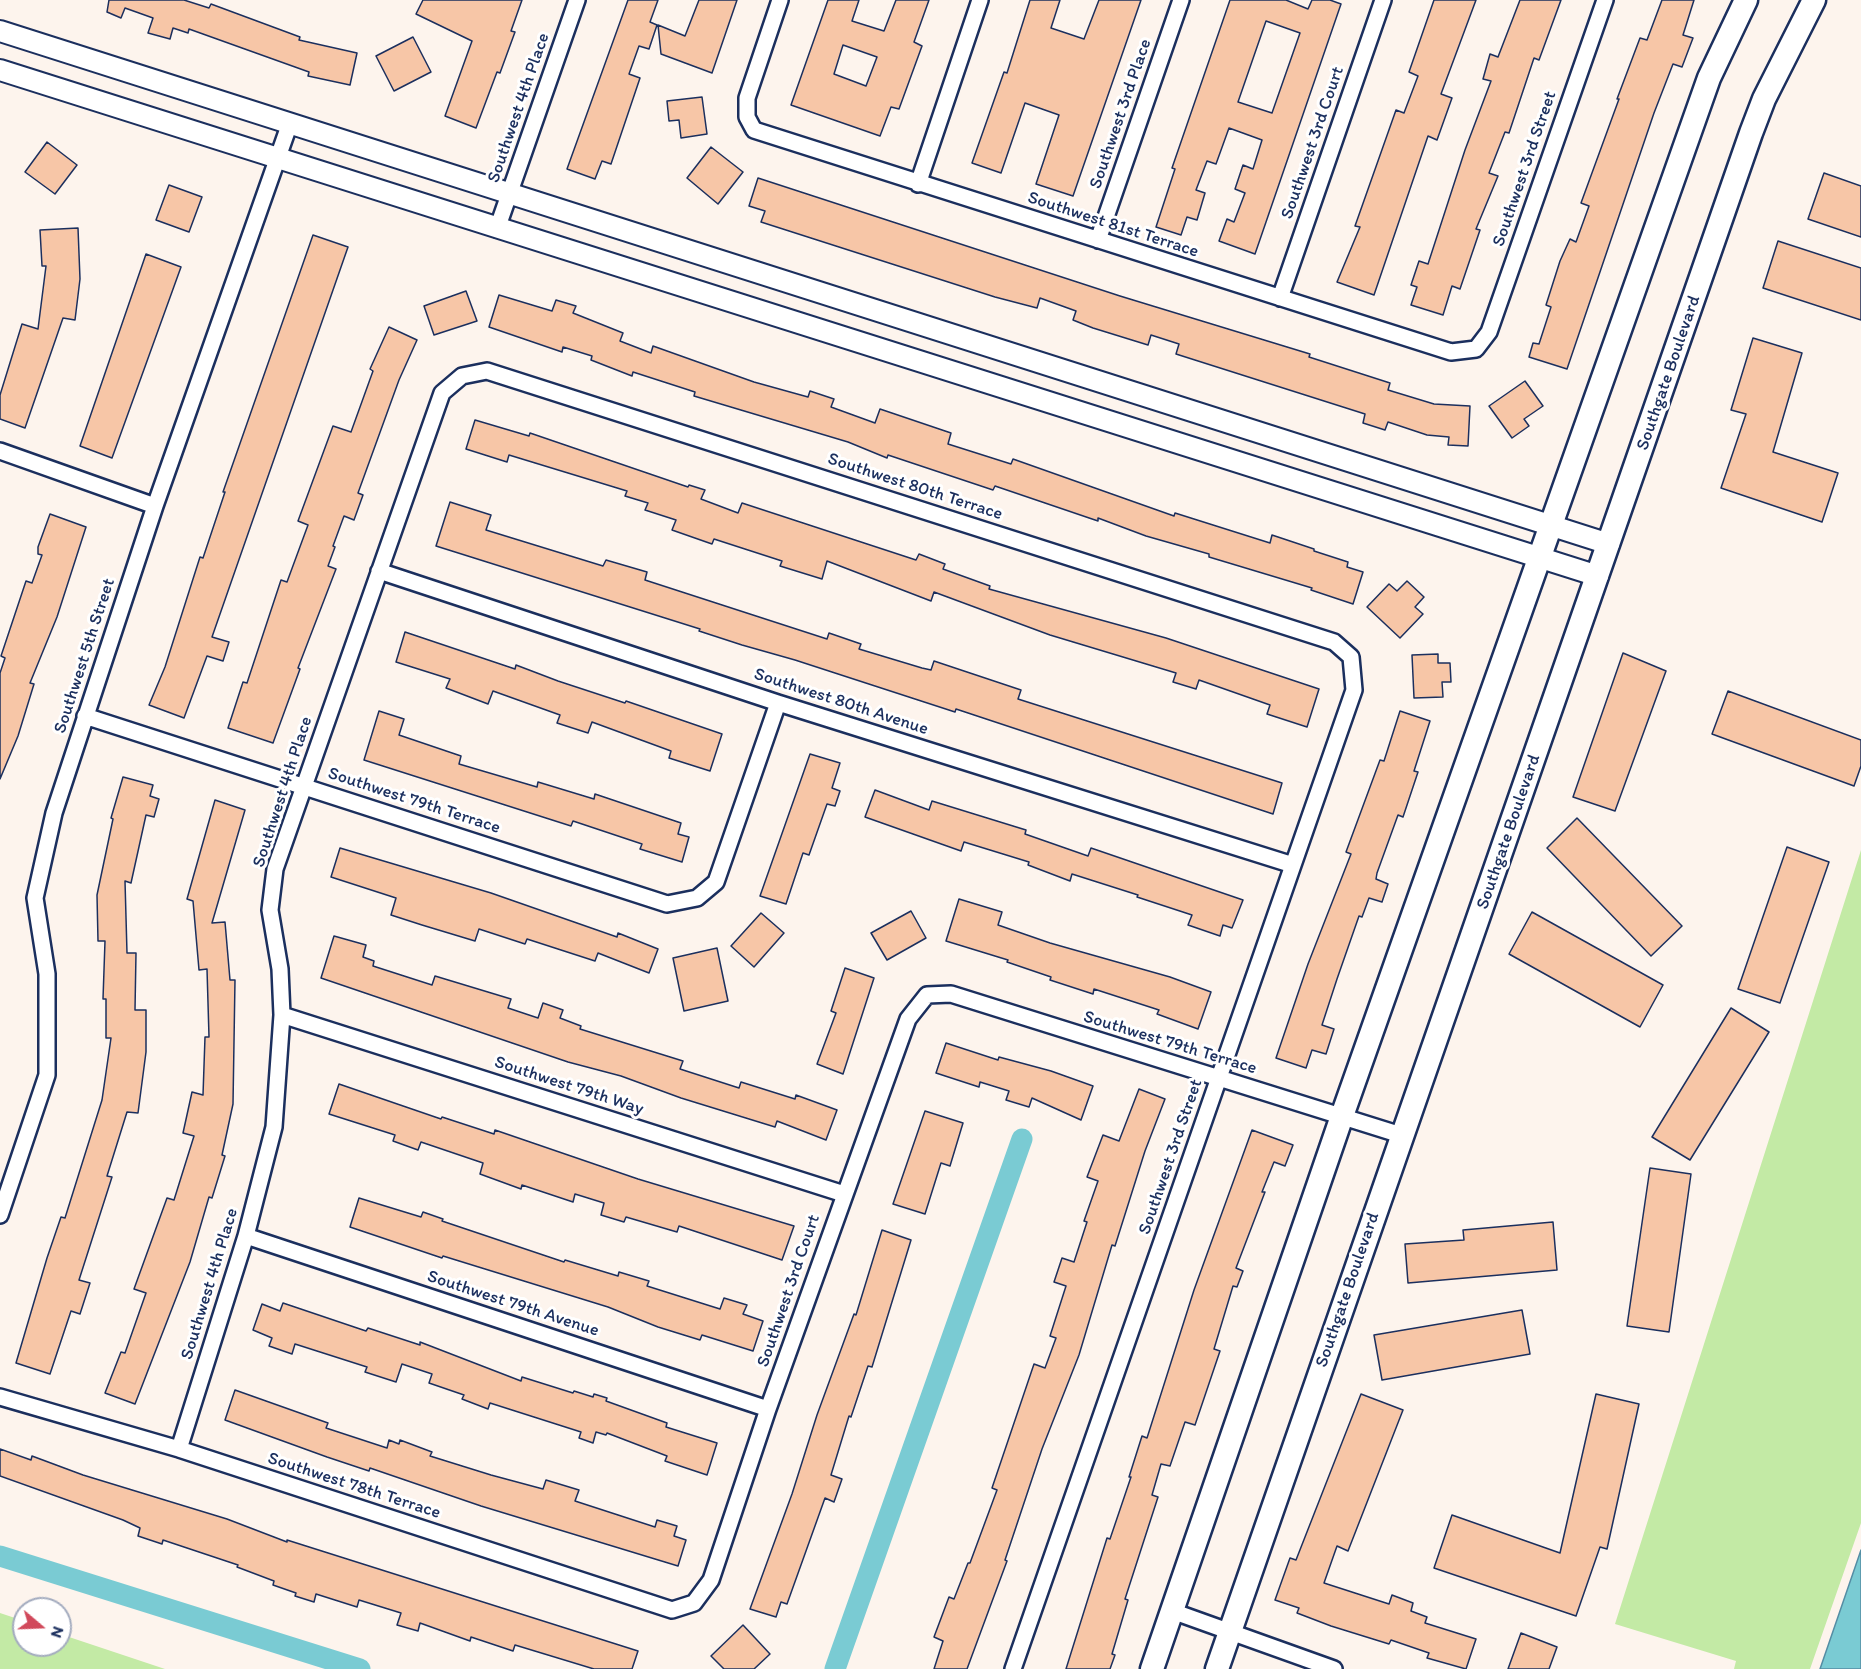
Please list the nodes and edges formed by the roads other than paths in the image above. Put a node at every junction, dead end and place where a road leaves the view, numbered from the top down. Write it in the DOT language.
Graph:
graph roads {
  1 [pos="577,0"];
  2 [pos="780,0"];
  3 [pos="980,0"];
  4 [pos="1181,0"];
  5 [pos="1383,0"];
  6 [pos="1605,0"];
  7 [pos="1746,0"];
  8 [pos="1814,0"];
  9 [pos="0,31"];
  10 [pos="0,70"];
  11 [pos="290,123"];
  12 [pos="277,158"];
  13 [pos="918,184"];
  14 [pos="510,193"];
  15 [pos="497,229"];
  16 [pos="1098,240"];
  17 [pos="1280,298"];
  18 [pos="1476,349"];
  19 [pos="462,376"];
  20 [pos="0,452"];
  21 [pos="155,506"];
  22 [pos="1553,525"];
  23 [pos="1609,544"];
  24 [pos="1542,556"];
  25 [pos="380,571"];
  26 [pos="1598,576"];
  27 [pos="1351,657"];
  28 [pos="778,703"];
  29 [pos="85,716"];
  30 [pos="305,786"];
  31 [pos="1293,866"];
  32 [pos="927,995"];
  33 [pos="282,1016"];
  34 [pos="1219,1079"];
  35 [pos="1342,1116"];
  36 [pos="1401,1135"];
  37 [pos="844,1194"];
  38 [pos="0,1215"];
  39 [pos="246,1236"];
  40 [pos="0,1397"];
  41 [pos="768,1409"];
  42 [pos="179,1449"];
  43 [pos="694,1603"];
  44 [pos="1172,1611"];
  45 [pos="1230,1633"];
  46 [pos="1013,1669"];
  47 [pos="1152,1669"];
  48 [pos="1217,1669"];
  49 [pos="1334,1669"];
  1 -- 14 [label="street, Southwest 4th Place"];
  2 -- 13 [label="street, Southwest 81st Terrace"];
  3 -- 13 [label="street"];
  4 -- 16 [label="street, Southwest 3rd Place"];
  5 -- 17 [label="street, Southwest 3rd Court"];
  6 -- 18 [label="street, Southwest 3rd Street"];
  7 -- 22 [label="main road"];
  8 -- 23 [label="main road, Southgate Boulevard"];
  9 -- 11 [label="street"];
  10 -- 12 [label="street"];
  11 -- 12 [label="street, Southwest 5th Street"];
  11 -- 14 [label="street"];
  12 -- 15 [label="street"];
  12 -- 21 [label="street, Southwest 5th Street"];
  13 -- 16 [label="street, Southwest 81st Terrace"];
  14 -- 15 [label="street, Southwest 4th Place"];
  14 -- 22 [label="street"];
  15 -- 24 [label="street"];
  16 -- 17 [label="street, Southwest 81st Terrace"];
  17 -- 18 [label="street, Southwest 81st Terrace"];
  19 -- 25 [label="street, Southwest 4th Place"];
  19 -- 27 [label="street, Southwest 80th Terrace"];
  20 -- 21 [label="street"];
  21 -- 29 [label="street, Southwest 5th Street"];
  22 -- 23 [label="street"];
  22 -- 24 [label="main road"];
  23 -- 26 [label="main road, Southgate Boulevard"];
  24 -- 26 [label="street"];
  24 -- 35 [label="main road"];
  25 -- 28 [label="street, Southwest 80th Avenue"];
  25 -- 30 [label="street, Southwest 4th Place"];
  26 -- 36 [label="main road, Southgate Boulevard"];
  27 -- 31 [label="street, Southwest 3rd Street"];
  28 -- 30 [label="street, Southwest 79th Terrace"];
  28 -- 31 [label="street, Southwest 80th Avenue"];
  29 -- 30 [label="street, Southwest 79th Terrace"];
  29 -- 38 [label="street, Southwest 5th Street"];
  30 -- 33 [label="street, Southwest 4th Place"];
  31 -- 34 [label="street, Southwest 3rd Street"];
  32 -- 34 [label="street, Southwest 79th Terrace"];
  32 -- 37 [label="street, Southwest 3rd Court"];
  33 -- 37 [label="street, Southwest 79th Way"];
  33 -- 39 [label="street, Southwest 4th Place"];
  34 -- 35 [label="street, Southwest 79th Terrace"];
  34 -- 46 [label="street, Southwest 3rd Street"];
  35 -- 36 [label="street, Southwest 79th Terrace"];
  35 -- 44 [label="main road"];
  36 -- 45 [label="main road, Southgate Boulevard"];
  37 -- 41 [label="street, Southwest 3rd Court"];
  39 -- 41 [label="street, Southwest 79th Avenue"];
  39 -- 42 [label="street, Southwest 4th Place"];
  40 -- 42 [label="street, Southwest 78th Terrace"];
  41 -- 43 [label="street, Southwest 3rd Court"];
  42 -- 43 [label="street, Southwest 78th Terrace"];
  44 -- 45 [label="street"];
  44 -- 47 [label="main road"];
  45 -- 48 [label="main road, Southgate Boulevard"];
  45 -- 49 [label="street"];
}
